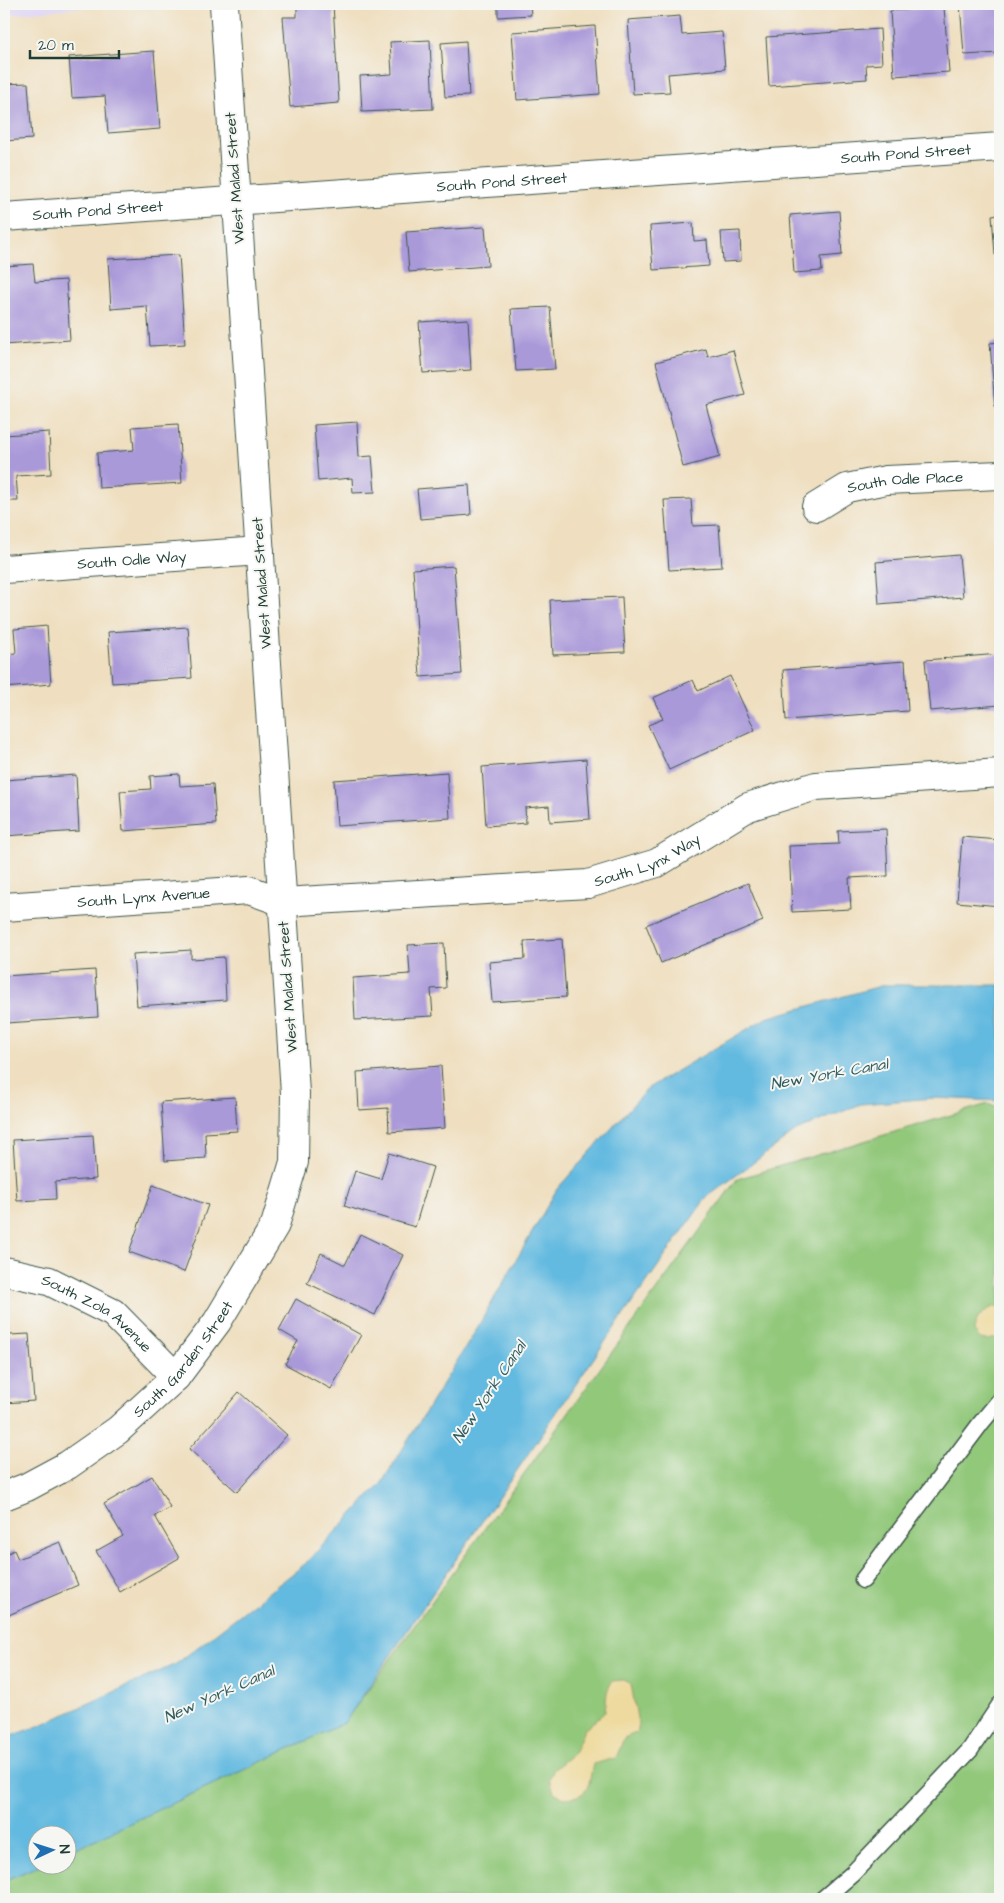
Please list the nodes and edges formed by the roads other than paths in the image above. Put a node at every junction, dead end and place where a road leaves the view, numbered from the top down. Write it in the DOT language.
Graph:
graph roads {
  1 [pos="224,4"];
  2 [pos="1000,147"];
  3 [pos="237,202"];
  4 [pos="4,217"];
  5 [pos="1000,475"];
  6 [pos="816,507"];
  7 [pos="260,551"];
  8 [pos="4,569"];
  9 [pos="1000,773"];
  10 [pos="283,902"];
  11 [pos="4,907"];
  12 [pos="294,1162"];
  13 [pos="4,1271"];
  14 [pos="176,1377"];
  15 [pos="1000,1400"];
  16 [pos="4,1496"];
  17 [pos="863,1580"];
  18 [pos="1000,1705"];
  19 [pos="824,1899"];
  1 -- 3 [label="street, West Malad Street"];
  2 -- 3 [label="street, South Pond Street"];
  3 -- 4 [label="street, South Pond Street"];
  3 -- 7 [label="street, West Malad Street"];
  5 -- 6 [label="street, South Odle Place"];
  7 -- 8 [label="street, South Odle Way"];
  7 -- 10 [label="street, West Malad Street"];
  9 -- 10 [label="street, South Lynx Way"];
  10 -- 11 [label="street, South Lynx Avenue"];
  10 -- 12 [label="street, West Malad Street"];
  12 -- 14 [label="street, South Garden Street"];
  13 -- 14 [label="street, South Zola Avenue"];
  14 -- 16 [label="street, South Garden Street"];
  15 -- 17 [label="lane"];
  18 -- 19 [label="lane"];
}
